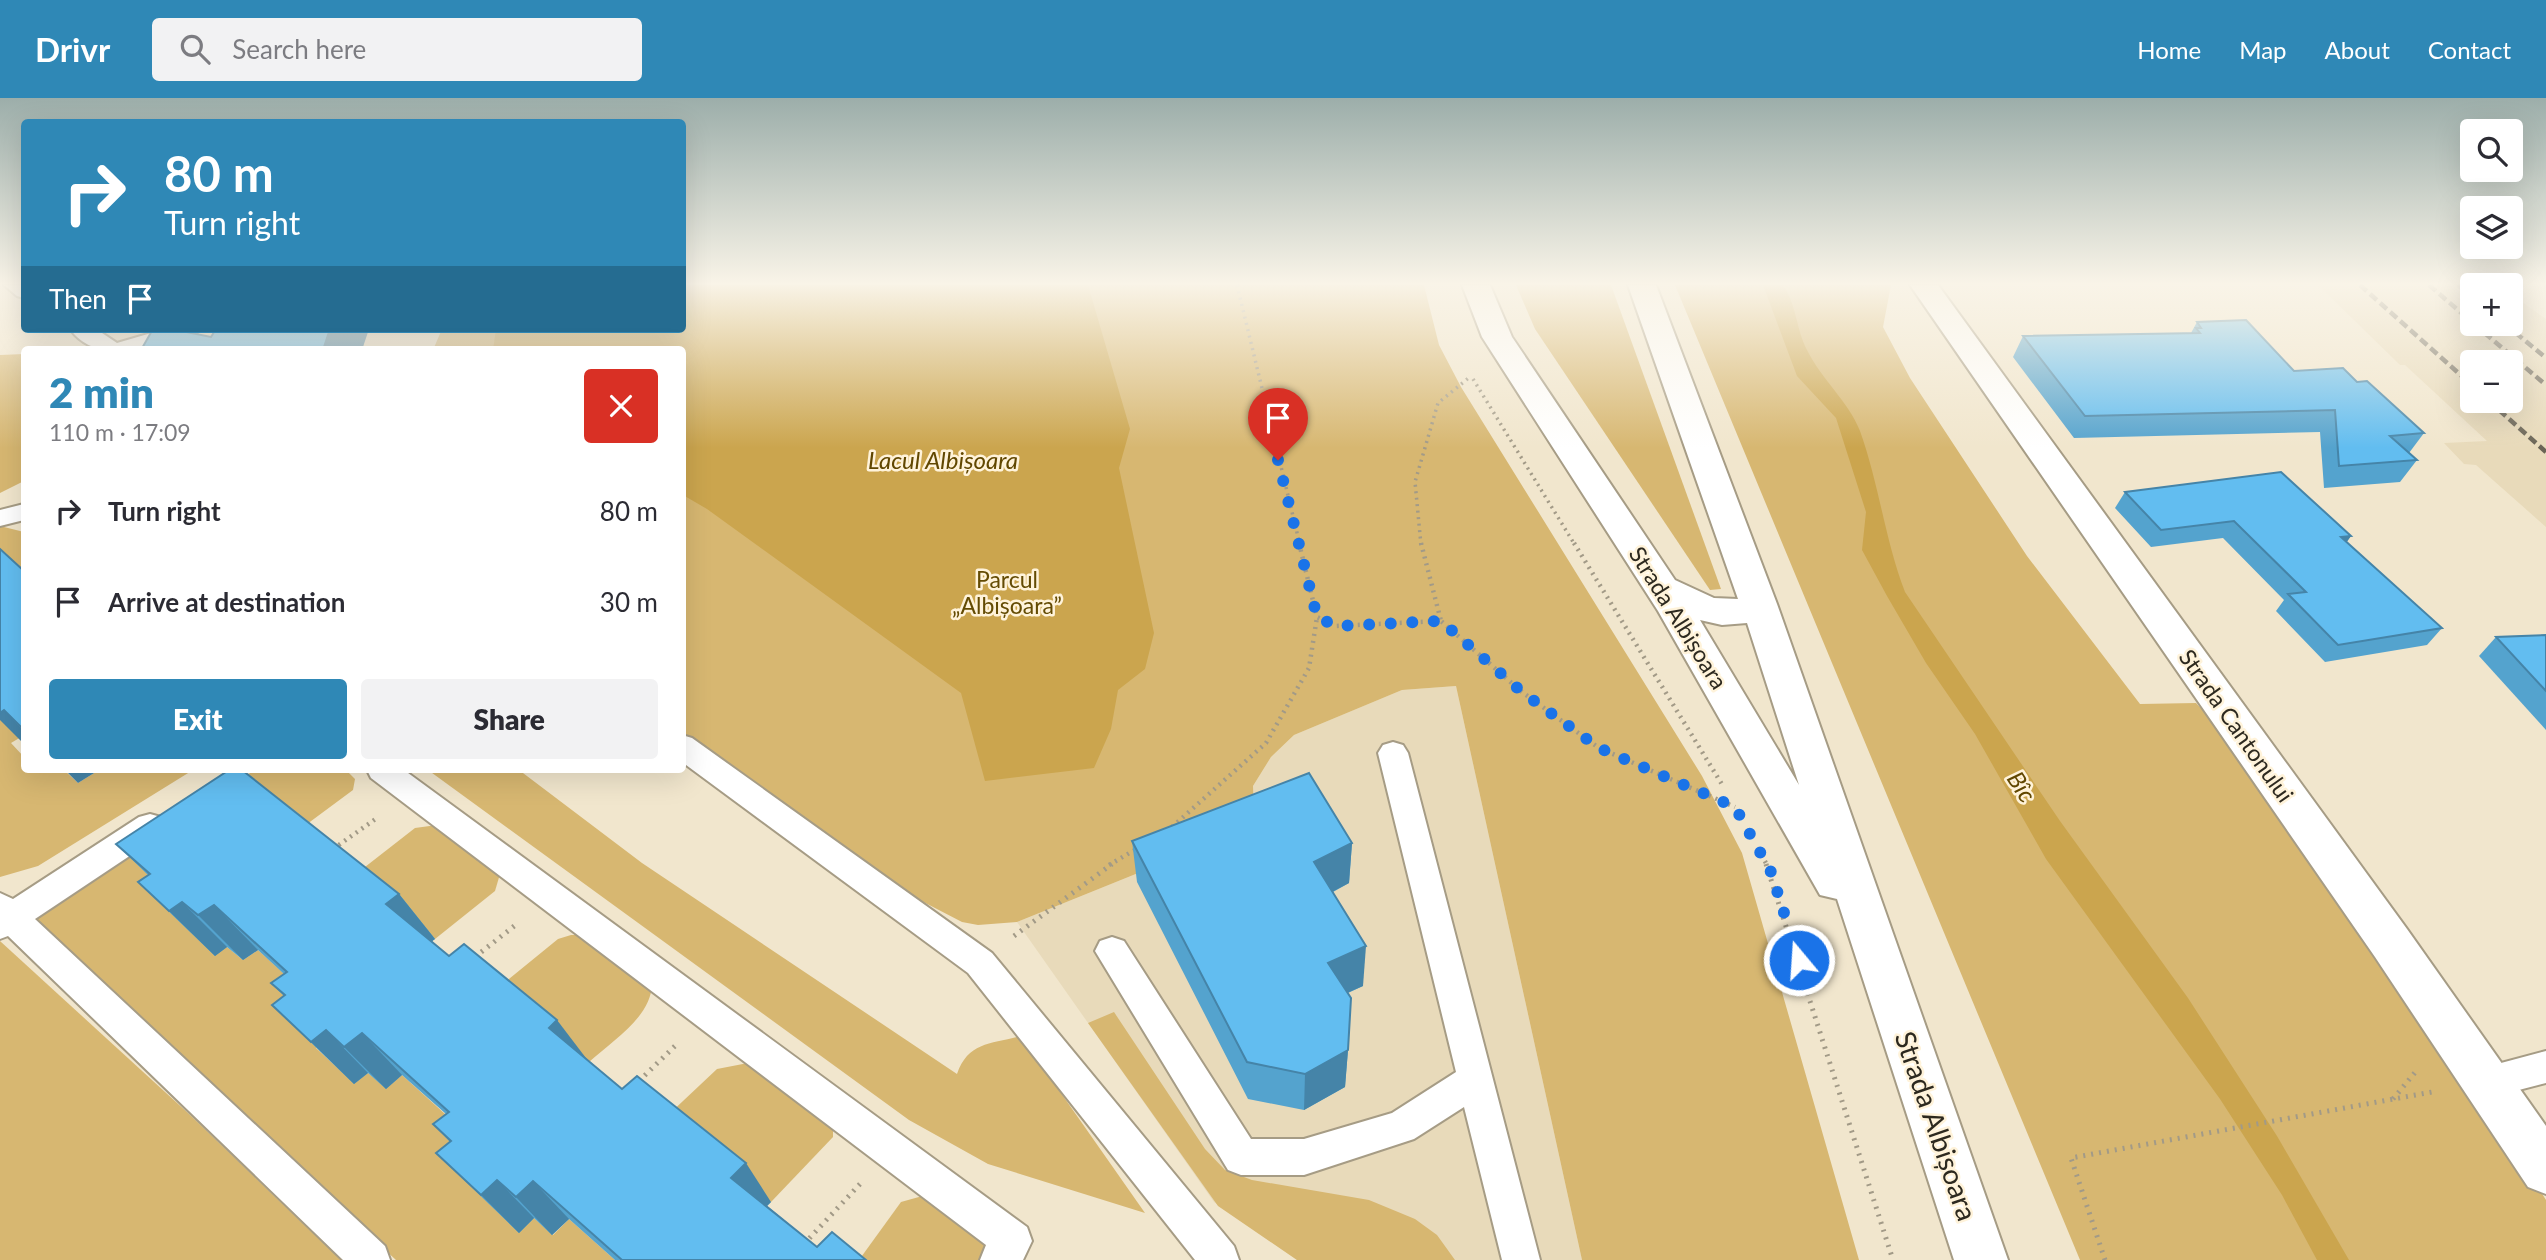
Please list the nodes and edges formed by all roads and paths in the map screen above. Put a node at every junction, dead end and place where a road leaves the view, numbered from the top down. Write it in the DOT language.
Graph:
graph roads {
  1 [pos="154,339"];
  2 [pos="1250,339"];
  3 [pos="1498,339"];
  4 [pos="1662,339"];
  5 [pos="1962,339"];
  6 [pos="131,346"];
  7 [pos="1465,364"];
  8 [pos="1471,376"];
  9 [pos="21,513"];
  10 [pos="0,518"];
  11 [pos="1661,588"];
  12 [pos="1759,604"];
  13 [pos="1317,617"];
  14 [pos="1441,621"];
  15 [pos="686,749"];
  16 [pos="1393,753"];
  17 [pos="386,773"];
  18 [pos="412,793"];
  19 [pos="178,807"];
  20 [pos="1735,807"];
  21 [pos="1741,818"];
  22 [pos="1165,831"];
  23 [pos="1753,839"];
  24 [pos="1144,844"];
  25 [pos="326,855"];
  26 [pos="551,896"];
  27 [pos="4,916"];
  28 [pos="1112,951"];
  29 [pos="1877,953"];
  30 [pos="980,963"];
  31 [pos="465,966"];
  32 [pos="709,1014"];
  33 [pos="2546,1067"];
  34 [pos="1475,1080"];
  35 [pos="2488,1082"];
  36 [pos="636,1083"];
  37 [pos="2393,1099"];
  38 [pos="892,1151"];
  39 [pos="2546,1169"];
  40 [pos="798,1250"];
  41 [pos="371,1260"];
  42 [pos="999,1260"];
  43 [pos="1220,1260"];
  44 [pos="1521,1260"];
  45 [pos="1893,1260"];
  46 [pos="1981,1260"];
  47 [pos="2105,1260"];
  1 -- 6 [label="lane"];
  2 -- 13 [label="path"];
  3 -- 11 [label="main road, Strada Albișoara"];
  4 -- 12 [label="main road, Strada Albișoara"];
  5 -- 35 [label="main road, Strada Cantonului"];
  7 -- 8 [label="path"];
  8 -- 14 [label="path"];
  8 -- 20 [label="path"];
  9 -- 10 [label="lane"];
  11 -- 12 [label="main road"];
  11 -- 29 [label="main road, Strada Albișoara"];
  12 -- 29 [label="main road, Strada Albișoara"];
  13 -- 14 [label="path"];
  13 -- 22 [label="path"];
  14 -- 20 [label="path"];
  15 -- 30 [label="lane"];
  16 -- 34 [label="lane"];
  17 -- 18 [label="lane"];
  18 -- 25 [label="path"];
  18 -- 26 [label="lane"];
  19 -- 27 [label="lane"];
  20 -- 21 [label="path"];
  23 -- 45 [label="path"];
  24 -- 30 [label="path"];
  26 -- 31 [label="path"];
  26 -- 32 [label="lane"];
  27 -- 41 [label="lane"];
  28 -- 34 [label="lane"];
  29 -- 46 [label="main road, Strada Albișoara"];
  30 -- 43 [label="lane"];
  32 -- 36 [label="path"];
  32 -- 38 [label="lane"];
  33 -- 35 [label="lane"];
  34 -- 44 [label="lane"];
  35 -- 39 [label="main road, Strada Cantonului"];
  37 -- 47 [label="path"];
  38 -- 40 [label="path"];
  38 -- 42 [label="lane"];
}
